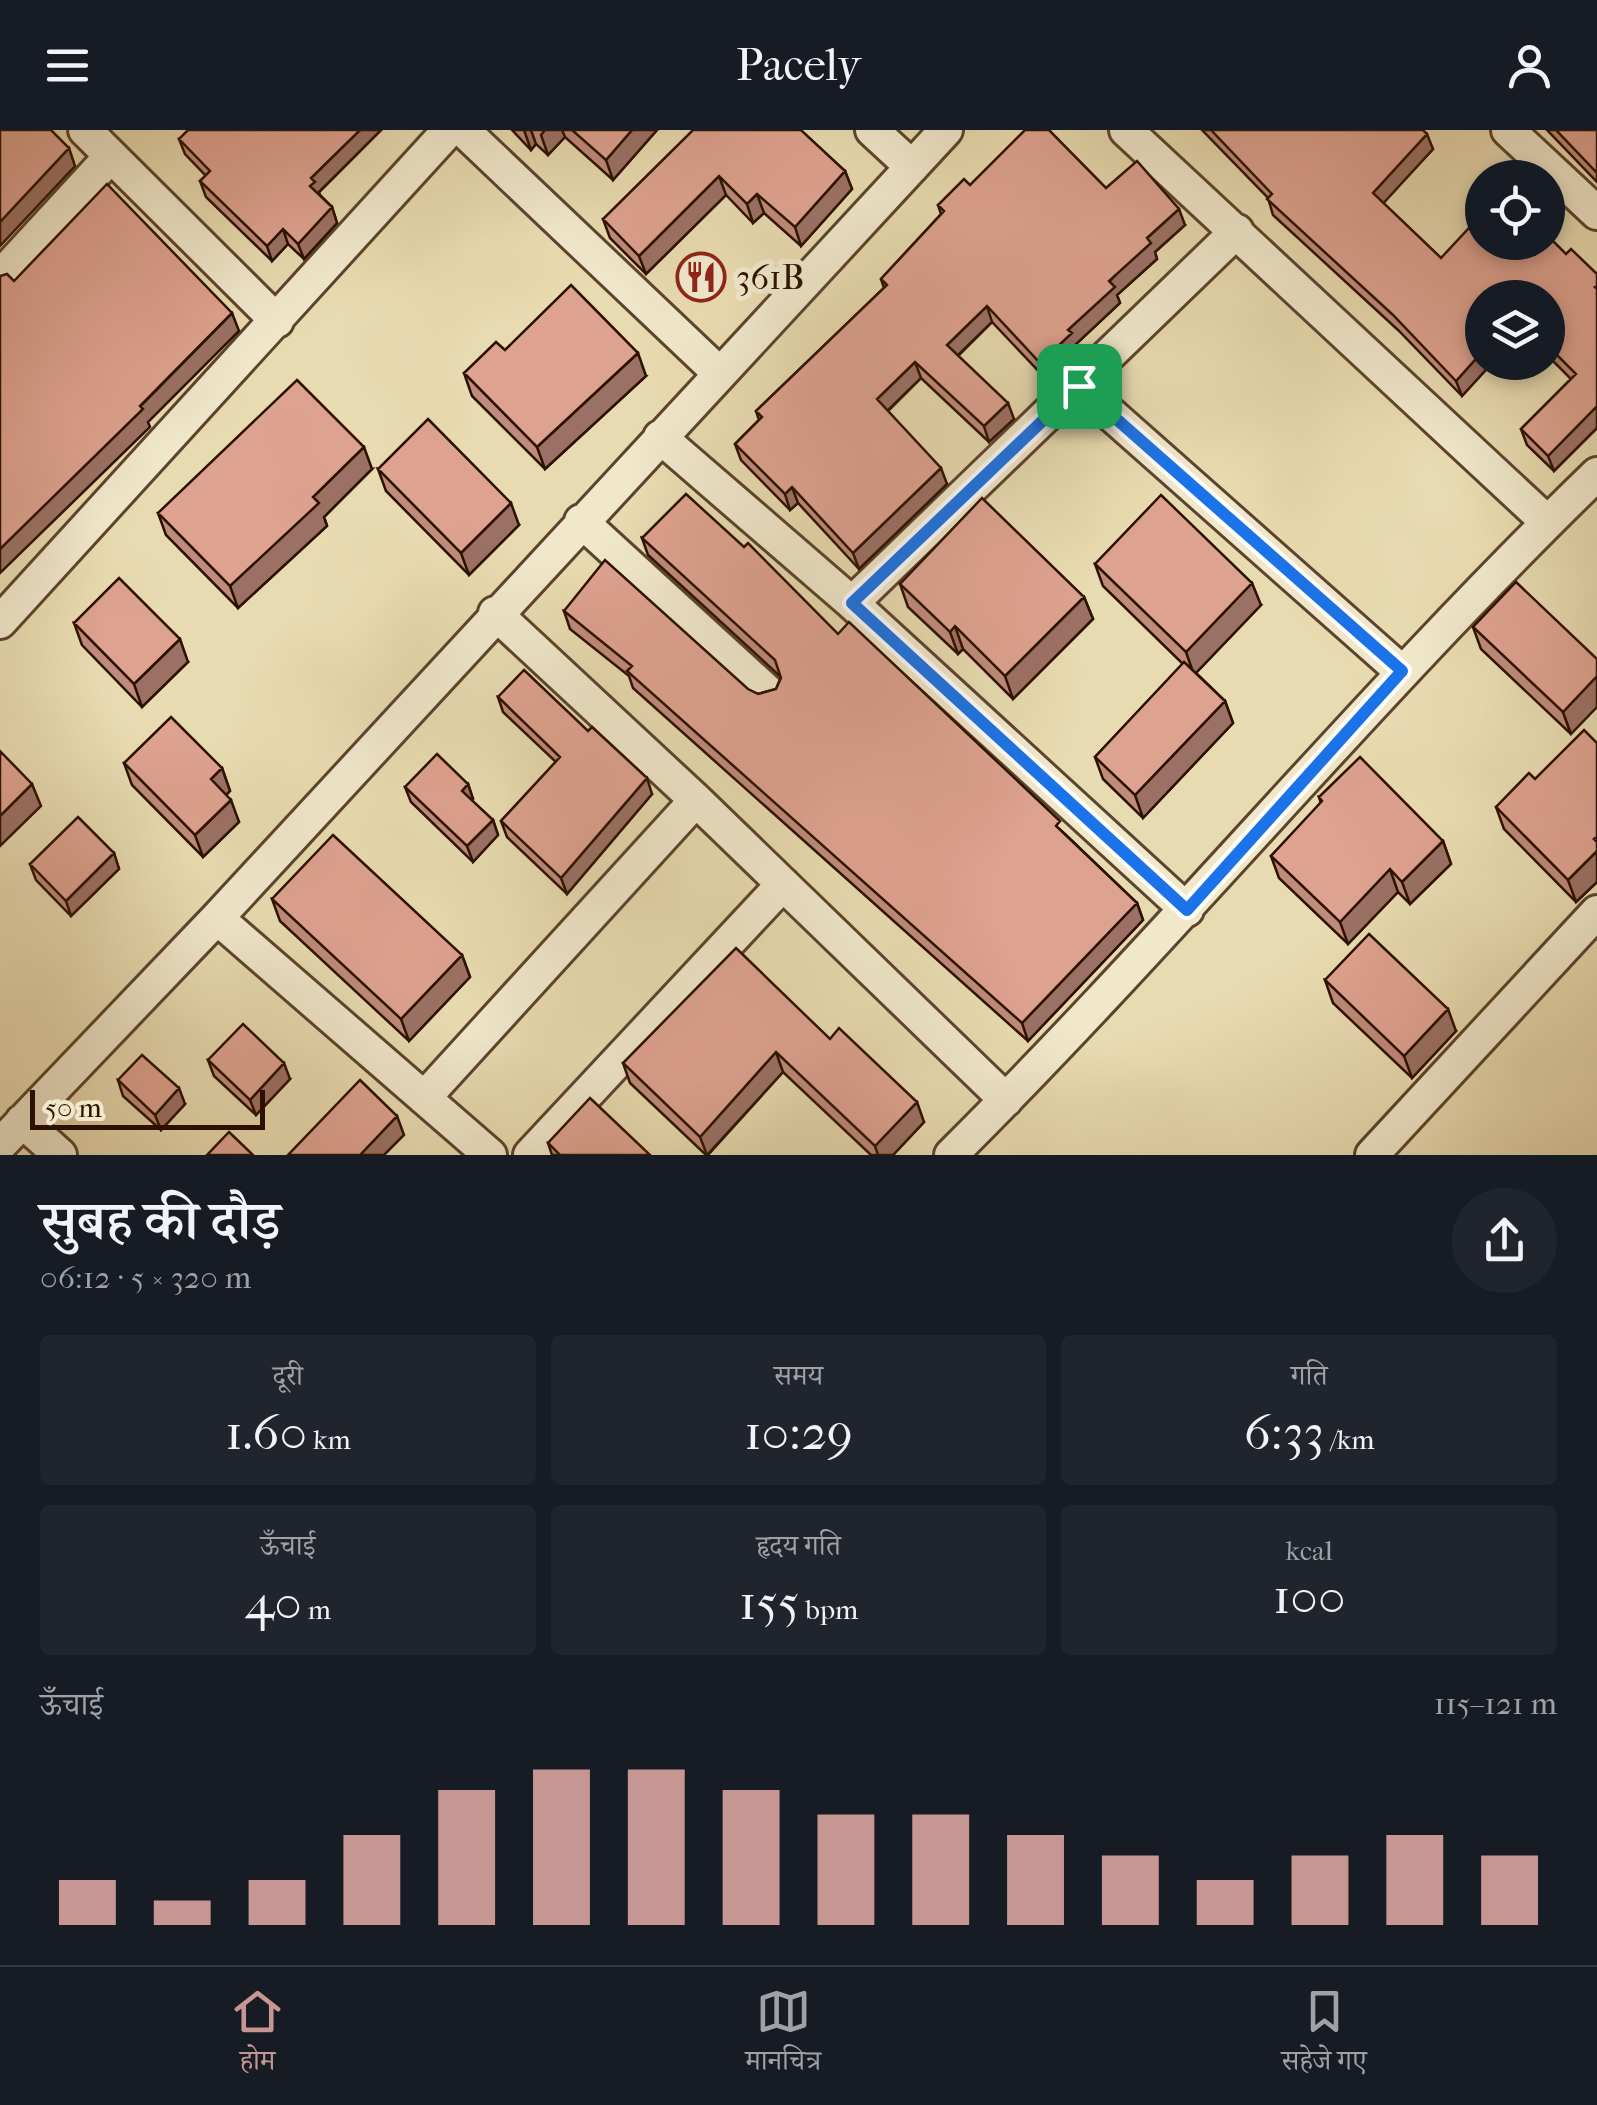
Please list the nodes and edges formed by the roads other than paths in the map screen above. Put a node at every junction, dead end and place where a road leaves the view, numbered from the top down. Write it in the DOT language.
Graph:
graph roads {
  1 [pos="85,130"];
  2 [pos="449,130"];
  3 [pos="463,130"];
  4 [pos="872,130"];
  5 [pos="946,130"];
  6 [pos="1126,130"];
  7 [pos="1508,130"];
  8 [pos="111,156"];
  9 [pos="912,167"];
  10 [pos="1597,214"];
  11 [pos="1237,231"];
  12 [pos="0,276"];
  13 [pos="278,321"];
  14 [pos="719,373"];
  15 [pos="1079,386"];
  16 [pos="660,437"];
  17 [pos="1597,474"];
  18 [pos="581,522"];
  19 [pos="1547,522"];
  20 [pos="852,603"];
  21 [pos="495,613"];
  22 [pos="0,622"];
  23 [pos="1402,671"];
  24 [pos="768,692"];
  25 [pos="696,800"];
  26 [pos="784,884"];
  27 [pos="1187,910"];
  28 [pos="217,918"];
  29 [pos="1593,927"];
  30 [pos="424,1098"];
  31 [pos="1006,1100"];
  32 [pos="11,1133"];
  33 [pos="60,1155"];
  34 [pos="490,1155"];
  35 [pos="530,1155"];
  36 [pos="951,1155"];
  37 [pos="1372,1155"];
  1 -- 8 [label="street"];
  2 -- 13 [label="street"];
  3 -- 14 [label="street"];
  4 -- 9 [label="street"];
  5 -- 9 [label="street"];
  6 -- 11 [label="street"];
  7 -- 10 [label="street"];
  8 -- 12 [label="street"];
  8 -- 13 [label="street"];
  9 -- 14 [label="street"];
  11 -- 15 [label="street"];
  11 -- 19 [label="street"];
  13 -- 22 [label="street"];
  14 -- 16 [label="street"];
  15 -- 20 [label="street"];
  15 -- 23 [label="street"];
  16 -- 18 [label="street"];
  16 -- 20 [label="street"];
  17 -- 19 [label="street"];
  18 -- 21 [label="street"];
  18 -- 24 [label="street"];
  19 -- 23 [label="street"];
  20 -- 27 [label="street"];
  21 -- 25 [label="street"];
  21 -- 28 [label="street"];
  23 -- 27 [label="street"];
  25 -- 26 [label="street"];
  25 -- 30 [label="street"];
  26 -- 31 [label="street"];
  26 -- 35 [label="street"];
  27 -- 31 [label="street"];
  28 -- 30 [label="street"];
  28 -- 32 [label="street"];
  29 -- 37 [label="street"];
  30 -- 34 [label="street"];
  31 -- 36 [label="street"];
  32 -- 33 [label="street"];
}
